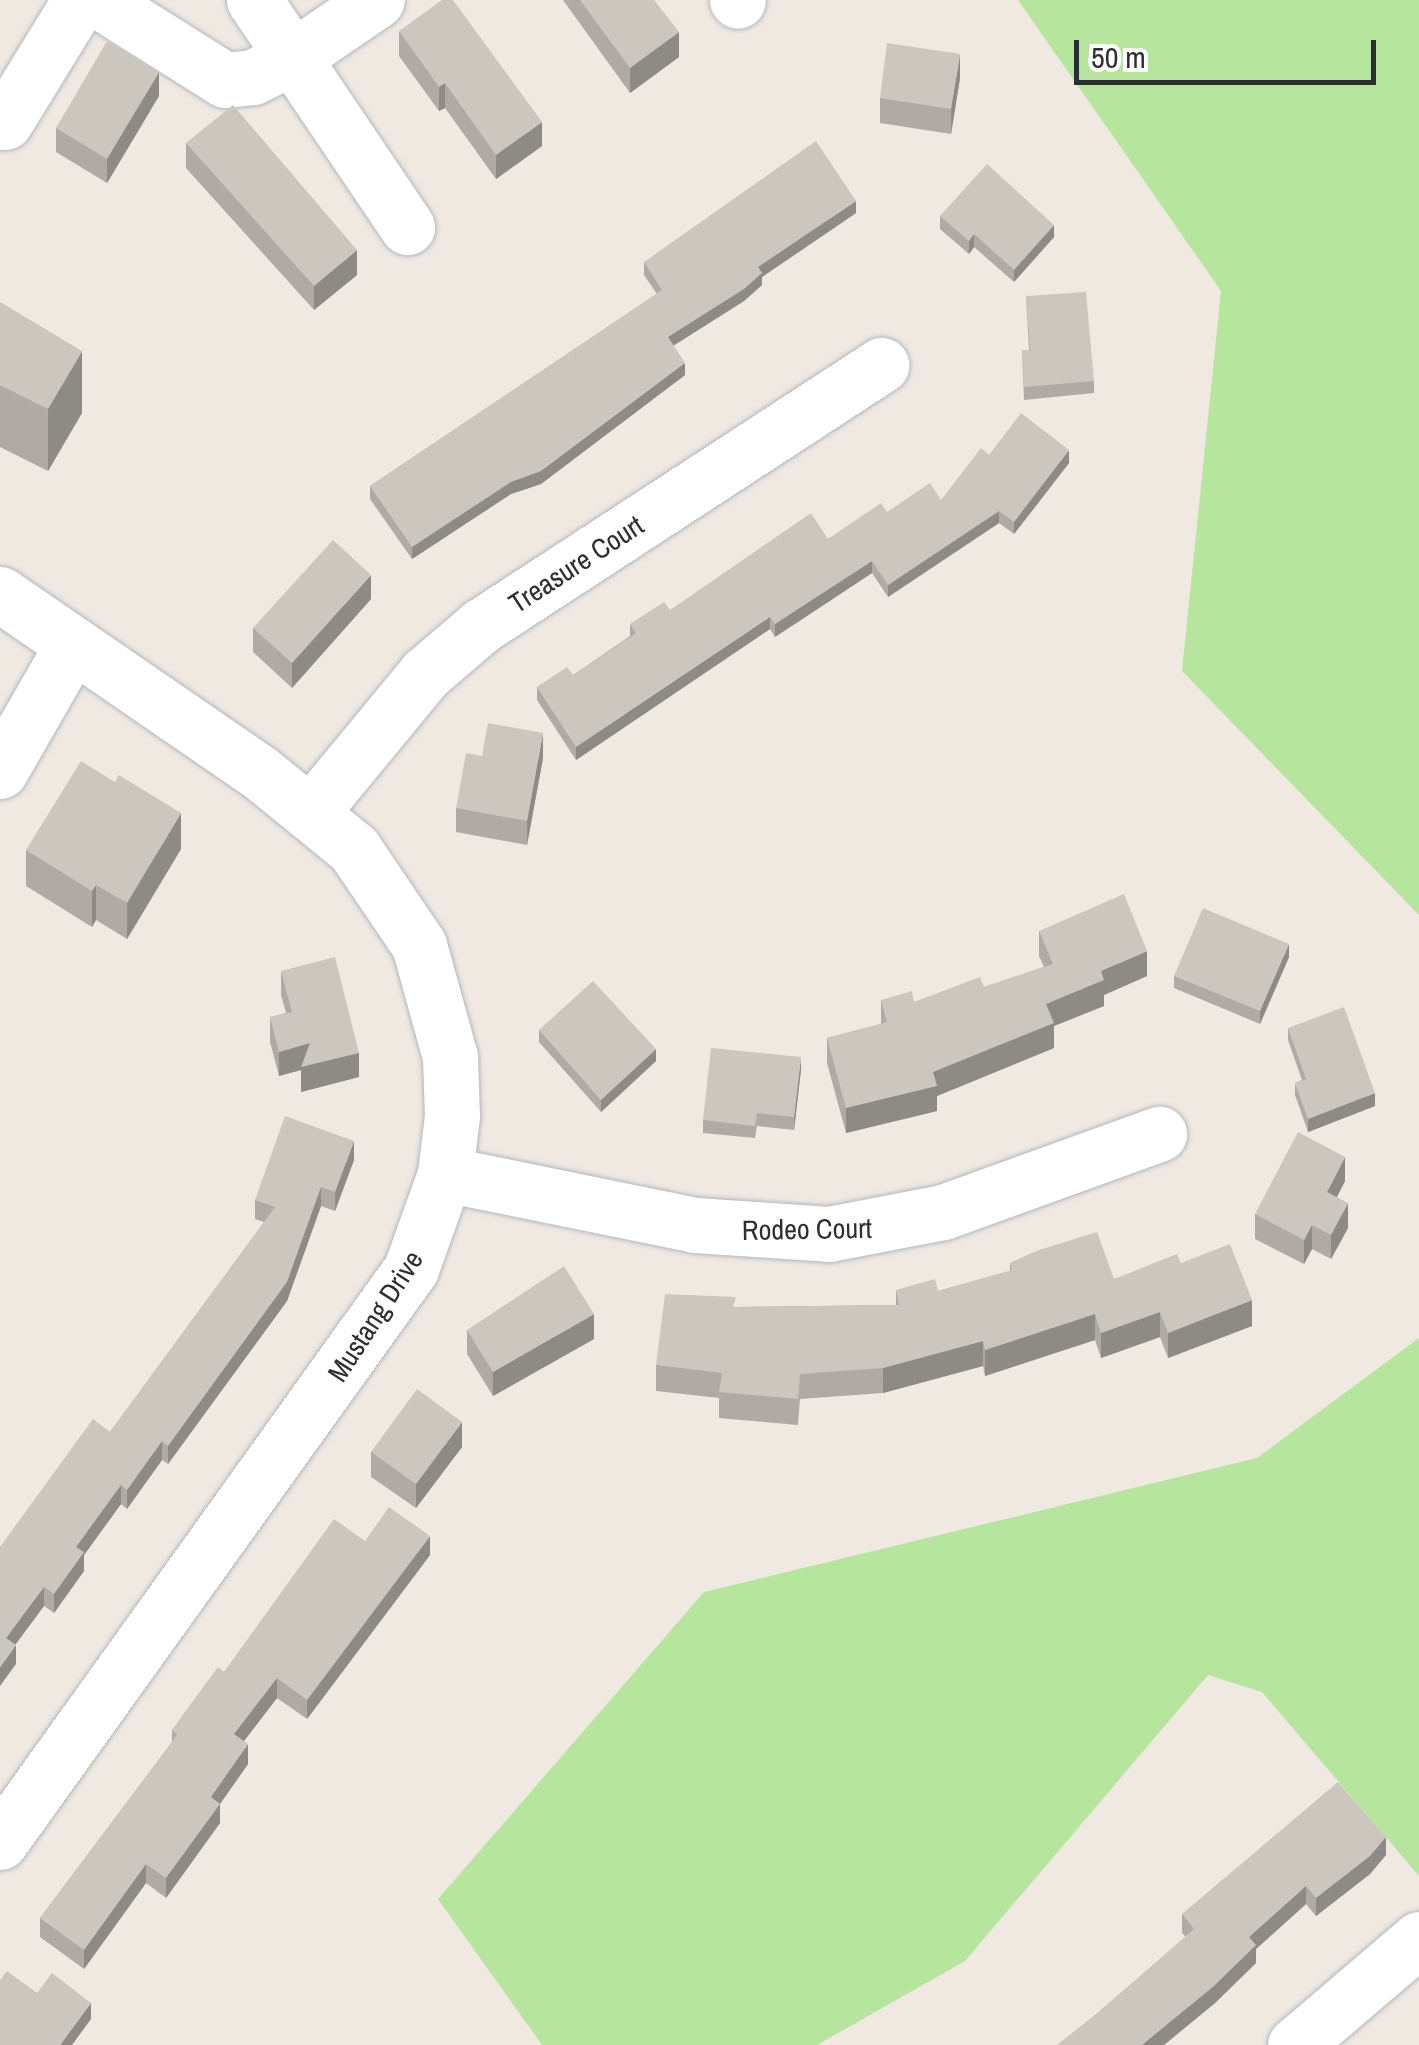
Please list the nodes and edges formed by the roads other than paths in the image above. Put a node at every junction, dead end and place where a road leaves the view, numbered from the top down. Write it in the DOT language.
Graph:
graph roads {
  1 [pos="80,0"];
  2 [pos="98,0"];
  3 [pos="254,0"];
  4 [pos="377,0"];
  5 [pos="295,56"];
  6 [pos="5,122"];
  7 [pos="407,227"];
  8 [pos="881,364"];
  9 [pos="0,594"];
  10 [pos="73,644"];
  11 [pos="0,771"];
  12 [pos="312,810"];
  13 [pos="1159,1134"];
  14 [pos="445,1174"];
  15 [pos="0,1842"];
  16 [pos="1419,1939"];
  17 [pos="1296,2045"];
  1 -- 6 [label="street"];
  2 -- 5 [label="street"];
  3 -- 5 [label="street"];
  4 -- 5 [label="street"];
  5 -- 7 [label="street"];
  8 -- 12 [label="street, Treasure Court"];
  9 -- 10 [label="street, Mustang Drive"];
  10 -- 11 [label="street"];
  10 -- 12 [label="street, Mustang Drive"];
  12 -- 14 [label="street, Mustang Drive"];
  13 -- 14 [label="street, Rodeo Court"];
  14 -- 15 [label="street, Mustang Drive"];
  16 -- 17 [label="street"];
}
